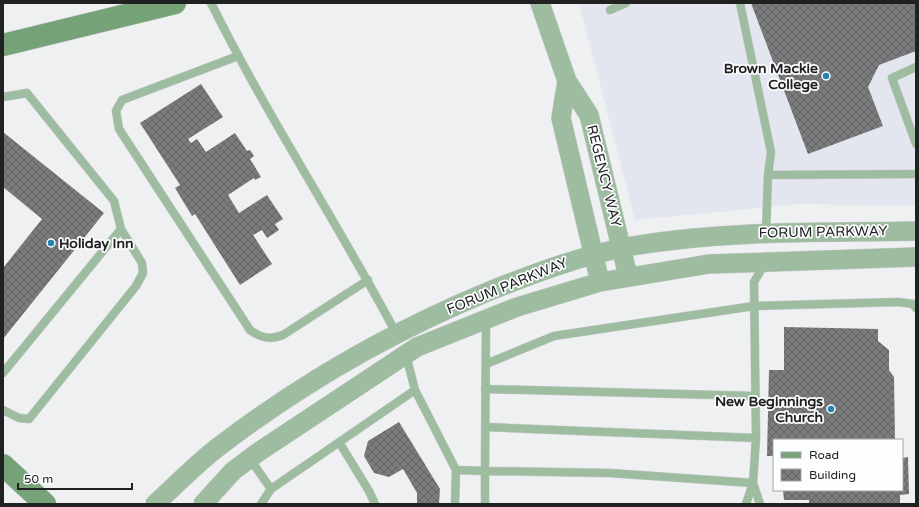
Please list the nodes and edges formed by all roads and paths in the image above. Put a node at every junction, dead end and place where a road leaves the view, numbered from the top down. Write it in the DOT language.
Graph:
graph roads {
  1 [pos="175,3"];
  2 [pos="210,3"];
  3 [pos="540,3"];
  4 [pos="626,3"];
  5 [pos="740,3"];
  6 [pos="610,10"];
  7 [pos="3,45"];
  8 [pos="238,56"];
  9 [pos="916,67"];
  10 [pos="567,81"];
  11 [pos="3,97"];
  12 [pos="916,144"];
  13 [pos="916,174"];
  14 [pos="768,175"];
  15 [pos="121,229"];
  16 [pos="916,231"];
  17 [pos="766,233"];
  18 [pos="622,248"];
  19 [pos="594,254"];
  20 [pos="916,257"];
  21 [pos="766,262"];
  22 [pos="628,276"];
  23 [pos="368,280"];
  24 [pos="600,282"];
  25 [pos="478,296"];
  26 [pos="754,306"];
  27 [pos="916,308"];
  28 [pos="486,319"];
  29 [pos="396,333"];
  30 [pos="406,354"];
  31 [pos="486,364"];
  32 [pos="3,373"];
  33 [pos="485,389"];
  34 [pos="415,390"];
  35 [pos="756,396"];
  36 [pos="3,410"];
  37 [pos="485,427"];
  38 [pos="234,437"];
  39 [pos="756,438"];
  40 [pos="339,442"];
  41 [pos="250,459"];
  42 [pos="3,464"];
  43 [pos="456,470"];
  44 [pos="485,471"];
  45 [pos="753,483"];
  46 [pos="272,489"];
  47 [pos="45,504"];
  48 [pos="155,504"];
  49 [pos="203,504"];
  50 [pos="261,504"];
  51 [pos="375,504"];
  52 [pos="455,504"];
  53 [pos="485,504"];
  54 [pos="746,504"];
  55 [pos="760,504"];
  1 -- 7 [label="main road"];
  2 -- 8 [label="lane"];
  3 -- 10 [label="street, REGENCY WAY"];
  4 -- 6 [label="lane"];
  5 -- 14 [label="lane"];
  8 -- 23 [label="lane"];
  8 -- 23 [label="lane"];
  9 -- 12 [label="lane"];
  10 -- 18 [label="street, REGENCY WAY"];
  10 -- 19 [label="street, REGENCY WAY"];
  11 -- 15 [label="lane"];
  13 -- 14 [label="lane"];
  14 -- 17 [label="lane"];
  15 -- 32 [label="lane"];
  15 -- 36 [label="lane"];
  16 -- 17 [label="street, FORUM PARKWAY"];
  17 -- 18 [label="street, FORUM PARKWAY"];
  17 -- 21 [label="street"];
  18 -- 19 [label="street, FORUM PARKWAY"];
  18 -- 22 [label="street, REGENCY WAY"];
  19 -- 24 [label="street, REGENCY WAY"];
  19 -- 25 [label="street, FORUM PARKWAY"];
  20 -- 21 [label="street, FORUM PARKWAY"];
  21 -- 22 [label="street, FORUM PARKWAY"];
  21 -- 26 [label="lane"];
  22 -- 24 [label="street, FORUM PARKWAY"];
  23 -- 29 [label="lane"];
  24 -- 28 [label="street, FORUM PARKWAY"];
  25 -- 28 [label="street"];
  25 -- 29 [label="street, FORUM PARKWAY"];
  26 -- 27 [label="lane"];
  26 -- 31 [label="lane"];
  26 -- 35 [label="lane"];
  28 -- 30 [label="street, FORUM PARKWAY"];
  28 -- 31 [label="lane"];
  29 -- 38 [label="street, FORUM PARKWAY"];
  30 -- 34 [label="lane"];
  30 -- 41 [label="street, FORUM PARKWAY"];
  31 -- 33 [label="lane"];
  33 -- 35 [label="lane"];
  33 -- 37 [label="lane"];
  34 -- 40 [label="lane"];
  34 -- 43 [label="lane"];
  35 -- 39 [label="lane"];
  37 -- 39 [label="lane"];
  37 -- 44 [label="lane"];
  38 -- 41 [label="street"];
  38 -- 48 [label="street, FORUM PARKWAY"];
  39 -- 45 [label="lane"];
  40 -- 46 [label="lane"];
  40 -- 51 [label="lane"];
  41 -- 46 [label="lane"];
  41 -- 49 [label="street, FORUM PARKWAY"];
  42 -- 47 [label="main road"];
  43 -- 44 [label="lane"];
  43 -- 52 [label="lane"];
  44 -- 45 [label="lane"];
  44 -- 53 [label="lane"];
  45 -- 54 [label="lane"];
  45 -- 55 [label="lane"];
  46 -- 50 [label="lane"];
}
